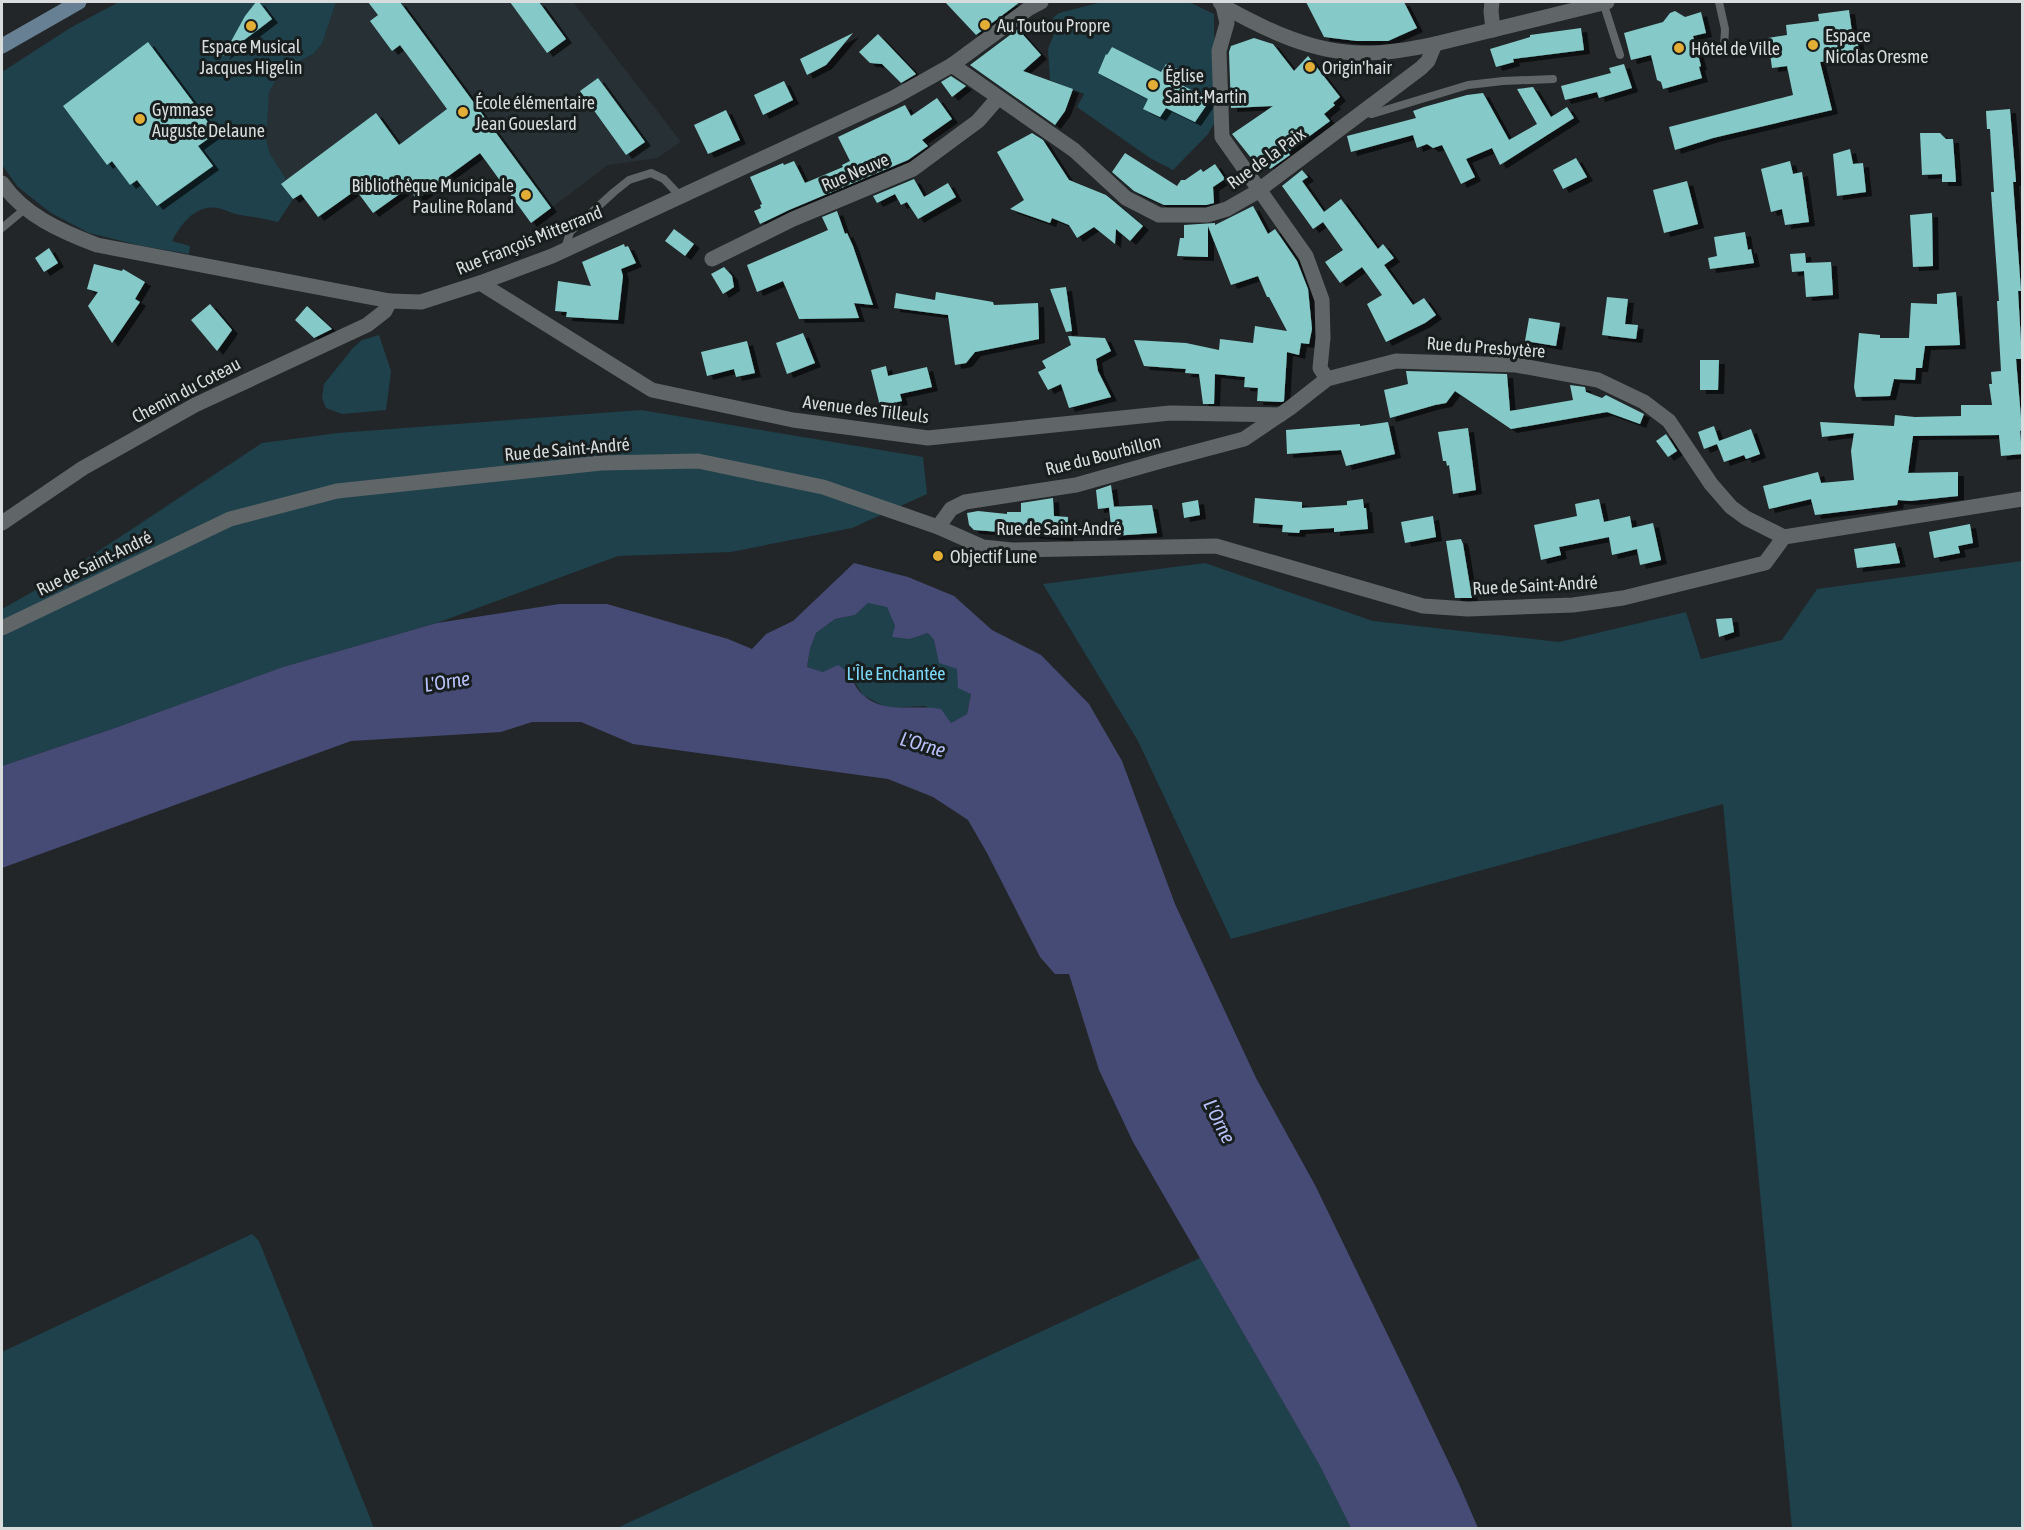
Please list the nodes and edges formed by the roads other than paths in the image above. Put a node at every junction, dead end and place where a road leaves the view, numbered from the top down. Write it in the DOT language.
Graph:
graph roads {
  1 [pos="79,2"];
  2 [pos="1041,2"];
  3 [pos="1492,2"];
  4 [pos="1605,2"];
  5 [pos="1719,2"];
  6 [pos="1221,4"];
  7 [pos="1493,30"];
  8 [pos="1435,44"];
  9 [pos="2,46"];
  10 [pos="1724,48"];
  11 [pos="1620,55"];
  12 [pos="952,65"];
  13 [pos="1553,79"];
  14 [pos="998,98"];
  15 [pos="1362,111"];
  16 [pos="2,183"];
  17 [pos="1258,190"];
  18 [pos="680,196"];
  19 [pos="26,208"];
  20 [pos="2,228"];
  21 [pos="565,250"];
  22 [pos="712,259"];
  23 [pos="480,283"];
  24 [pos="390,301"];
  25 [pos="1327,379"];
  26 [pos="1280,415"];
  27 [pos="2022,499"];
  28 [pos="2,524"];
  29 [pos="938,527"];
  30 [pos="1784,537"];
  31 [pos="2,628"];
  1 -- 9 [label="main road"];
  2 -- 12 [label="street, Rue François Mitterrand"];
  3 -- 7 [label="street"];
  4 -- 7 [label="street"];
  4 -- 11 [label="lane"];
  5 -- 10 [label="lane"];
  6 -- 8 [label="street"];
  6 -- 17 [label="street"];
  7 -- 8 [label="street"];
  8 -- 15 [label="street, Rue de la Paix"];
  12 -- 14 [label="street, Rue de la Paix"];
  12 -- 18 [label="street, Rue François Mitterrand"];
  13 -- 15 [label="lane"];
  14 -- 17 [label="street, Rue de la Paix"];
  14 -- 22 [label="street, Rue Neuve"];
  15 -- 17 [label="street, Rue de la Paix"];
  16 -- 19 [label="street, Rue François Mitterrand"];
  17 -- 25 [label="street"];
  18 -- 21 [label="street, Rue François Mitterrand"];
  18 -- 21 [label="lane"];
  19 -- 20 [label="lane"];
  19 -- 24 [label="street, Rue François Mitterrand"];
  21 -- 23 [label="street, Rue François Mitterrand"];
  23 -- 24 [label="street, Rue François Mitterrand"];
  23 -- 26 [label="street, Avenue des Tilleuls"];
  24 -- 28 [label="street, Chemin du Coteau"];
  25 -- 26 [label="street, Rue du Presbytère"];
  25 -- 30 [label="street, Rue du Presbytère"];
  26 -- 29 [label="street, Rue du Bourbillon"];
  27 -- 30 [label="street"];
  29 -- 30 [label="street, Rue de Saint-André"];
  29 -- 31 [label="street, Rue de Saint-André"];
}
